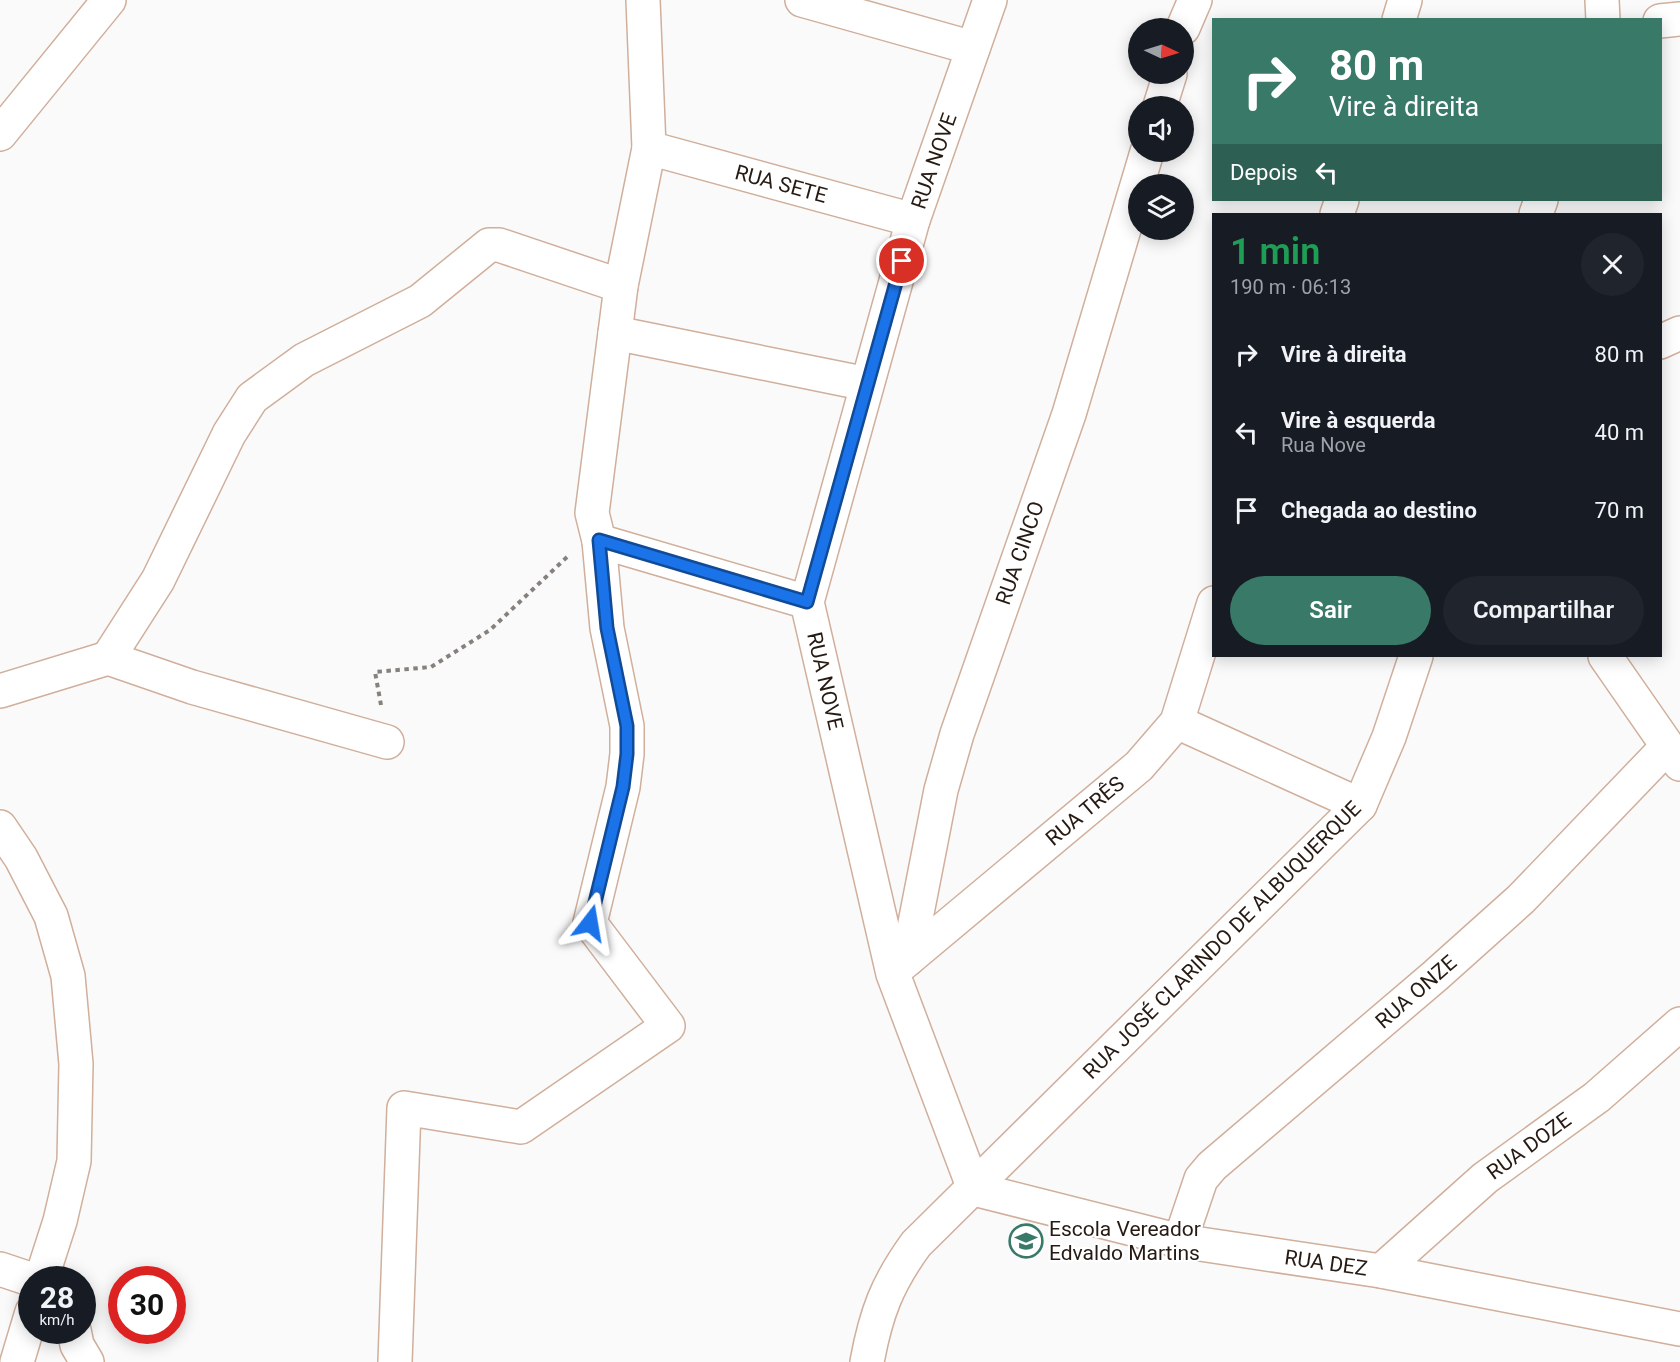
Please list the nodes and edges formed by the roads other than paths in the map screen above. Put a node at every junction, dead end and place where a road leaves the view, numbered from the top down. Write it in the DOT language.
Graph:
graph roads {
  1 [pos="109,0"];
  2 [pos="643,0"];
  3 [pos="802,0"];
  4 [pos="990,0"];
  5 [pos="1195,0"];
  6 [pos="1406,0"];
  7 [pos="1602,0"];
  8 [pos="1187,18"];
  9 [pos="1400,18"];
  10 [pos="1603,18"];
  11 [pos="1680,19"];
  12 [pos="1662,21"];
  13 [pos="973,48"];
  14 [pos="0,134"];
  15 [pos="649,148"];
  16 [pos="1144,162"];
  17 [pos="914,220"];
  18 [pos="621,286"];
  19 [pos="615,333"];
  20 [pos="1680,333"];
  21 [pos="1662,341"];
  22 [pos="867,384"];
  23 [pos="598,535"];
  24 [pos="807,602"];
  25 [pos="1212,609"];
  26 [pos="1416,657"];
  27 [pos="1606,657"];
  28 [pos="108,658"];
  29 [pos="0,691"];
  30 [pos="1177,722"];
  31 [pos="387,742"];
  32 [pos="1674,756"];
  33 [pos="1360,805"];
  34 [pos="0,827"];
  35 [pos="900,966"];
  36 [pos="1680,1024"];
  37 [pos="974,1189"];
  38 [pos="1180,1241"];
  39 [pos="46,1266"];
  40 [pos="0,1269"];
  41 [pos="1381,1271"];
  42 [pos="18,1275"];
  43 [pos="1680,1329"];
  44 [pos="22,1344"];
  45 [pos="77,1344"];
  46 [pos="17,1362"];
  47 [pos="87,1362"];
  48 [pos="395,1362"];
  49 [pos="867,1362"];
  1 -- 14 [label="street"];
  2 -- 15 [label="street"];
  3 -- 13 [label="street"];
  4 -- 13 [label="street, RUA NOVE"];
  5 -- 8 [label="street"];
  6 -- 9 [label="street"];
  7 -- 10 [label="street"];
  11 -- 12 [label="street"];
  13 -- 17 [label="street, RUA NOVE"];
  15 -- 17 [label="street, RUA SETE"];
  15 -- 18 [label="street"];
  16 -- 35 [label="street, RUA CINCO"];
  17 -- 22 [label="street, RUA NOVE"];
  18 -- 19 [label="street"];
  18 -- 28 [label="street"];
  19 -- 22 [label="street"];
  19 -- 23 [label="street"];
  20 -- 21 [label="street"];
  22 -- 24 [label="street, RUA NOVE"];
  23 -- 24 [label="street"];
  23 -- 48 [label="street"];
  24 -- 35 [label="street, RUA NOVE"];
  25 -- 30 [label="street, RUA TRÊS"];
  26 -- 33 [label="street, RUA JOSÉ CLARINDO DE ALBUQUERQUE"];
  27 -- 32 [label="street"];
  28 -- 29 [label="street"];
  28 -- 31 [label="street"];
  30 -- 33 [label="street"];
  30 -- 35 [label="street, RUA TRÊS"];
  32 -- 38 [label="street, RUA ONZE"];
  33 -- 37 [label="street, RUA JOSÉ CLARINDO DE ALBUQUERQUE"];
  34 -- 39 [label="street"];
  35 -- 37 [label="street, RUA NOVE"];
  36 -- 41 [label="street, RUA DOZE"];
  37 -- 38 [label="street, RUA DEZ"];
  37 -- 49 [label="street, RUA JOSÉ CLARINDO DE ALBUQUERQUE"];
  38 -- 41 [label="street, RUA DEZ"];
  40 -- 42 [label="street"];
  41 -- 43 [label="street, RUA DEZ"];
  44 -- 46 [label="street"];
  45 -- 47 [label="street"];
}
